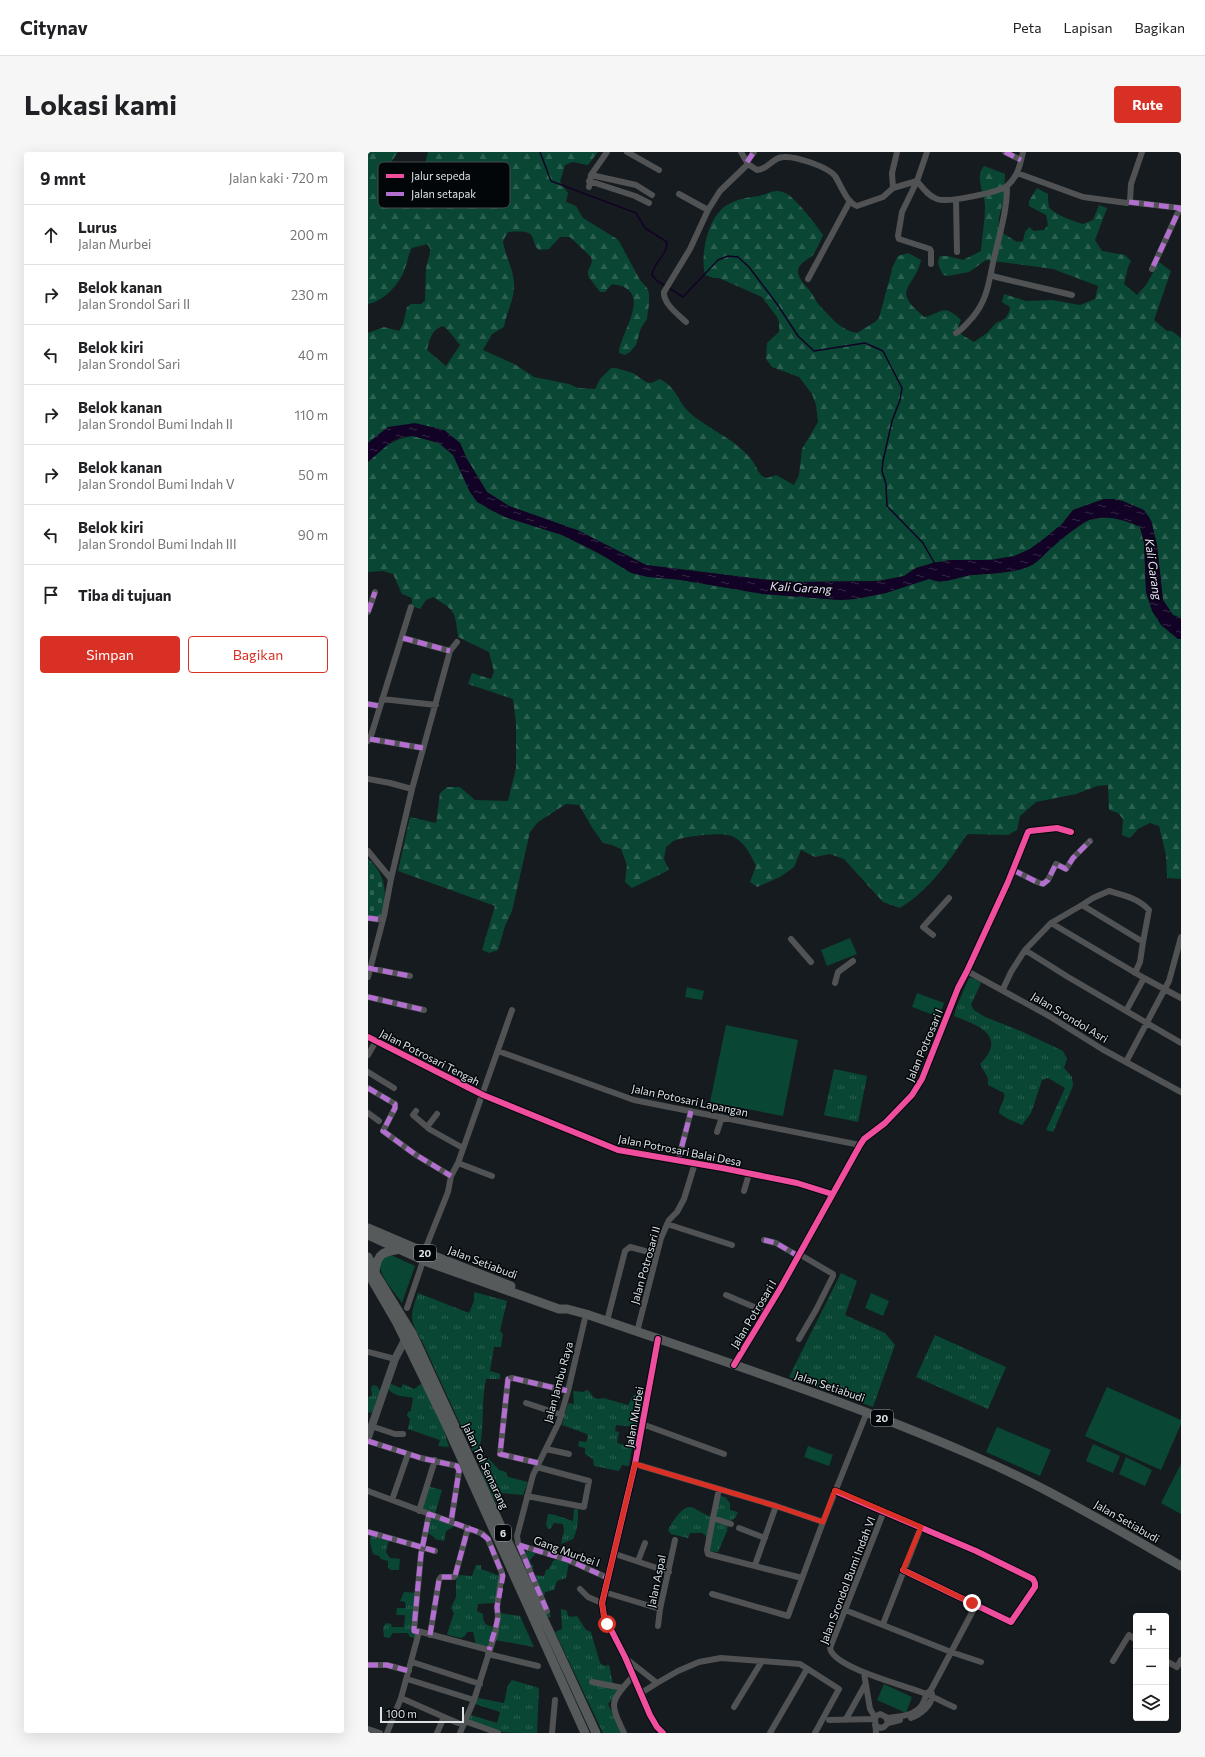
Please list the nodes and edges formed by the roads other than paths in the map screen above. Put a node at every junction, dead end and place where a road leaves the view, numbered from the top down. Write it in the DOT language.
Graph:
graph roads {
  1 [pos="607,152"];
  2 [pos="627,152"];
  3 [pos="741,152"];
  4 [pos="754,152"];
  5 [pos="897,152"];
  6 [pos="927,152"];
  7 [pos="1005,152"];
  8 [pos="1023,152"];
  9 [pos="1142,152"];
  10 [pos="1021,160"];
  11 [pos="748,163"];
  12 [pos="659,170"];
  13 [pos="1017,173"];
  14 [pos="590,181"];
  15 [pos="917,181"];
  16 [pos="1007,187"];
  17 [pos="893,188"];
  18 [pos="678,194"];
  19 [pos="652,195"];
  20 [pos="956,200"];
  21 [pos="850,201"];
  22 [pos="1129,202"];
  23 [pos="649,203"];
  24 [pos="708,210"];
  25 [pos="957,252"];
  26 [pos="931,264"];
  27 [pos="1152,269"];
  28 [pos="991,275"];
  29 [pos="808,279"];
  30 [pos="1072,295"];
  31 [pos="686,322"];
  32 [pos="956,333"];
  33 [pos="375,592"];
  34 [pos="411,607"];
  35 [pos="368,612"];
  36 [pos="403,638"];
  37 [pos="457,642"];
  38 [pos="450,651"];
  39 [pos="382,699"];
  40 [pos="368,704"];
  41 [pos="436,705"];
  42 [pos="379,706"];
  43 [pos="369,740"];
  44 [pos="422,748"];
  45 [pos="368,780"];
  46 [pos="412,789"];
  47 [pos="1071,832"];
  48 [pos="1090,841"];
  49 [pos="368,851"];
  50 [pos="1013,870"];
  51 [pos="391,879"];
  52 [pos="949,898"];
  53 [pos="1082,905"];
  54 [pos="368,918"];
  55 [pos="383,920"];
  56 [pos="1051,923"];
  57 [pos="933,935"];
  58 [pos="1181,937"];
  59 [pos="791,939"];
  60 [pos="1144,942"];
  61 [pos="1025,950"];
  62 [pos="853,961"];
  63 [pos="811,962"];
  64 [pos="369,968"];
  65 [pos="967,971"];
  66 [pos="1135,973"];
  67 [pos="410,976"];
  68 [pos="368,977"];
  69 [pos="1144,978"];
  70 [pos="835,983"];
  71 [pos="1003,989"];
  72 [pos="1166,990"];
  73 [pos="368,997"];
  74 [pos="1181,998"];
  75 [pos="424,1010"];
  76 [pos="512,1010"];
  77 [pos="1126,1011"];
  78 [pos="1147,1023"];
  79 [pos="368,1037"];
  80 [pos="376,1041"];
  81 [pos="1181,1043"];
  82 [pos="498,1052"];
  83 [pos="368,1055"];
  84 [pos="1126,1062"];
  85 [pos="368,1072"];
  86 [pos="368,1088"];
  87 [pos="394,1088"];
  88 [pos="1181,1092"];
  89 [pos="483,1095"];
  90 [pos="691,1111"];
  91 [pos="368,1112"];
  92 [pos="414,1113"];
  93 [pos="437,1114"];
  94 [pos="722,1117"];
  95 [pos="378,1120"];
  96 [pos="427,1127"];
  97 [pos="718,1132"];
  98 [pos="860,1145"];
  99 [pos="463,1148"];
  100 [pos="678,1160"];
  101 [pos="458,1163"];
  102 [pos="695,1163"];
  103 [pos="749,1174"];
  104 [pos="451,1176"];
  105 [pos="492,1176"];
  106 [pos="744,1191"];
  107 [pos="832,1194"];
  108 [pos="667,1224"];
  109 [pos="368,1228"];
  110 [pos="368,1234"];
  111 [pos="764,1240"];
  112 [pos="732,1244"];
  113 [pos="400,1249"];
  114 [pos="645,1250"];
  115 [pos="799,1255"];
  116 [pos="423,1256"];
  117 [pos="368,1257"];
  118 [pos="372,1273"];
  119 [pos="368,1280"];
  120 [pos="375,1287"];
  121 [pos="726,1295"];
  122 [pos="407,1308"];
  123 [pos="766,1312"];
  124 [pos="586,1314"];
  125 [pos="607,1322"];
  126 [pos="637,1332"];
  127 [pos="408,1335"];
  128 [pos="658,1339"];
  129 [pos="798,1339"];
  130 [pos="368,1352"];
  131 [pos="395,1359"];
  132 [pos="734,1365"];
  133 [pos="568,1391"];
  134 [pos="526,1403"];
  135 [pos="867,1412"];
  136 [pos="562,1415"];
  137 [pos="642,1424"];
  138 [pos="371,1426"];
  139 [pos="402,1434"];
  140 [pos="368,1437"];
  141 [pos="368,1441"];
  142 [pos="546,1449"];
  143 [pos="408,1454"];
  144 [pos="570,1454"];
  145 [pos="724,1454"];
  146 [pos="435,1460"];
  147 [pos="635,1464"];
  148 [pos="537,1465"];
  149 [pos="719,1489"];
  150 [pos="835,1490"];
  151 [pos="368,1491"];
  152 [pos="527,1496"];
  153 [pos="392,1500"];
  154 [pos="776,1506"];
  155 [pos="419,1511"];
  156 [pos="884,1511"];
  157 [pos="429,1514"];
  158 [pos="713,1518"];
  159 [pos="451,1522"];
  160 [pos="823,1522"];
  161 [pos="731,1524"];
  162 [pos="921,1527"];
  163 [pos="468,1528"];
  164 [pos="739,1528"];
  165 [pos="368,1532"];
  166 [pos="765,1538"];
  167 [pos="675,1540"];
  168 [pos="645,1543"];
  169 [pos="519,1545"];
  170 [pos="422,1547"];
  171 [pos="435,1551"];
  172 [pos="615,1554"];
  173 [pos="638,1562"];
  174 [pos="754,1565"];
  175 [pos="1181,1566"];
  176 [pos="903,1570"];
  177 [pos="669,1572"];
  178 [pos="608,1578"];
  179 [pos="802,1578"];
  180 [pos="580,1589"];
  181 [pos="604,1592"];
  182 [pos="712,1594"];
  183 [pos="602,1603"];
  184 [pos="976,1605"];
  185 [pos="660,1609"];
  186 [pos="845,1610"];
  187 [pos="547,1611"];
  188 [pos="882,1624"];
  189 [pos="658,1626"];
  190 [pos="419,1632"];
  191 [pos="430,1635"];
  192 [pos="1133,1638"];
  193 [pos="488,1652"];
  194 [pos="951,1652"];
  195 [pos="625,1657"];
  196 [pos="1113,1660"];
  197 [pos="1181,1660"];
  198 [pos="762,1661"];
  199 [pos="412,1662"];
  200 [pos="981,1662"];
  201 [pos="1169,1663"];
  202 [pos="368,1665"];
  203 [pos="538,1666"];
  204 [pos="807,1668"];
  205 [pos="409,1671"];
  206 [pos="864,1673"];
  207 [pos="633,1676"];
  208 [pos="407,1679"];
  209 [pos="592,1682"];
  210 [pos="657,1683"];
  211 [pos="480,1684"];
  212 [pos="865,1685"];
  213 [pos="623,1688"];
  214 [pos="928,1692"];
  215 [pos="641,1693"];
  216 [pos="932,1697"];
  217 [pos="401,1698"];
  218 [pos="474,1700"];
  219 [pos="555,1700"];
  220 [pos="734,1707"];
  221 [pos="954,1707"];
  222 [pos="444,1717"];
  223 [pos="829,1720"];
  224 [pos="846,1720"];
  225 [pos="875,1720"];
  226 [pos="465,1721"];
  227 [pos="458,1723"];
  228 [pos="886,1725"];
  229 [pos="368,1729"];
  230 [pos="380,1733"];
  231 [pos="387,1733"];
  232 [pos="437,1733"];
  233 [pos="460,1733"];
  234 [pos="498,1733"];
  235 [pos="552,1733"];
  236 [pos="585,1733"];
  237 [pos="596,1733"];
  238 [pos="624,1733"];
  239 [pos="663,1733"];
  240 [pos="770,1733"];
  241 [pos="815,1733"];
  242 [pos="876,1733"];
  1 -- 14 [label="street"];
  2 -- 12 [label="street"];
  3 -- 11 [label="street"];
  4 -- 11 [label="street"];
  5 -- 17 [label="street"];
  6 -- 15 [label="street"];
  7 -- 10 [label="street"];
  8 -- 10 [label="street"];
  9 -- 22 [label="street"];
  10 -- 13 [label="street"];
  11 -- 21 [label="street"];
  11 -- 24 [label="street"];
  13 -- 16 [label="street"];
  13 -- 22 [label="street"];
  14 -- 19 [label="street"];
  14 -- 23 [label="street"];
  15 -- 17 [label="street"];
  15 -- 20 [label="street"];
  15 -- 26 [label="street"];
  16 -- 20 [label="street"];
  16 -- 28 [label="street"];
  17 -- 21 [label="street"];
  18 -- 24 [label="street"];
  20 -- 25 [label="street"];
  21 -- 29 [label="street"];
  22 -- 27 [label="street"];
  24 -- 31 [label="street"];
  28 -- 30 [label="street"];
  28 -- 32 [label="street"];
  33 -- 35 [label="street"];
  34 -- 36 [label="street"];
  36 -- 38 [label="street"];
  36 -- 39 [label="street"];
  37 -- 38 [label="street"];
  38 -- 41 [label="street"];
  39 -- 41 [label="street"];
  39 -- 42 [label="street"];
  40 -- 42 [label="street"];
  41 -- 44 [label="street"];
  42 -- 43 [label="street"];
  43 -- 44 [label="street"];
  44 -- 46 [label="street"];
  45 -- 46 [label="street"];
  46 -- 51 [label="street"];
  47 -- 50 [label="street, Jalan Potrosari I"];
  48 -- 50 [label="street"];
  49 -- 51 [label="street"];
  50 -- 65 [label="street, Jalan Potrosari I"];
  51 -- 55 [label="street"];
  52 -- 57 [label="street"];
  53 -- 56 [label="street"];
  53 -- 60 [label="street"];
  53 -- 60 [label="street"];
  54 -- 55 [label="street"];
  55 -- 64 [label="street"];
  56 -- 61 [label="street"];
  56 -- 66 [label="street"];
  58 -- 72 [label="street"];
  59 -- 63 [label="street"];
  60 -- 66 [label="street"];
  61 -- 71 [label="street"];
  61 -- 77 [label="street"];
  62 -- 70 [label="street"];
  64 -- 67 [label="street"];
  64 -- 68 [label="street"];
  65 -- 71 [label="street, Jalan Srondol Asri"];
  65 -- 98 [label="street, Jalan Potrosari I"];
  66 -- 69 [label="street"];
  69 -- 72 [label="street"];
  69 -- 77 [label="street"];
  71 -- 84 [label="street, Jalan Srondol Asri"];
  72 -- 74 [label="street"];
  72 -- 78 [label="street"];
  73 -- 75 [label="street"];
  76 -- 82 [label="street"];
  77 -- 78 [label="street"];
  78 -- 81 [label="street"];
  78 -- 84 [label="street"];
  79 -- 80 [label="street, Jalan Potrosari Tengah"];
  80 -- 83 [label="street"];
  80 -- 89 [label="street, Jalan Potrosari Tengah"];
  82 -- 89 [label="street"];
  82 -- 90 [label="street, Jalan Potosari Lapangan"];
  84 -- 88 [label="street, Jalan Srondol Asri"];
  85 -- 87 [label="street"];
  86 -- 104 [label="street"];
  89 -- 99 [label="street"];
  89 -- 100 [label="street, Jalan Potrosari Balai Desa"];
  90 -- 94 [label="street, Jalan Potosari Lapangan"];
  90 -- 100 [label="street"];
  91 -- 95 [label="street"];
  92 -- 96 [label="street"];
  93 -- 96 [label="street"];
  94 -- 97 [label="street"];
  94 -- 98 [label="street, Jalan Potosari Lapangan"];
  96 -- 99 [label="street"];
  98 -- 107 [label="street, Jalan Potrosari I"];
  99 -- 101 [label="street"];
  100 -- 102 [label="street, Jalan Potrosari Balai Desa"];
  101 -- 104 [label="street"];
  101 -- 105 [label="street"];
  102 -- 103 [label="street, Jalan Potrosari Balai Desa"];
  102 -- 108 [label="street, Jalan Potrosari II"];
  103 -- 106 [label="street"];
  103 -- 107 [label="street, Jalan Potrosari Balai Desa"];
  104 -- 116 [label="street"];
  107 -- 115 [label="street, Jalan Potrosari I"];
  108 -- 112 [label="street"];
  108 -- 126 [label="street, Jalan Potrosari II"];
  109 -- 116 [label="highway, Jalan Setiabudi / 20"];
  110 -- 113 [label="highway, Jalan Setiabudi / 20"];
  111 -- 115 [label="street"];
  113 -- 116 [label="highway, Jalan Setiabudi / 20"];
  113 -- 118 [label="highway"];
  114 -- 125 [label="street"];
  115 -- 123 [label="street, Jalan Potrosari I"];
  115 -- 129 [label="street"];
  116 -- 122 [label="street"];
  116 -- 124 [label="highway, Jalan Setiabudi / 20"];
  117 -- 118 [label="highway, Jalan Tol Semarang / 6"];
  118 -- 120 [label="highway, Jalan Tol Semarang"];
  118 -- 127 [label="highway, Jalan Tol Semarang / 6"];
  119 -- 120 [label="highway"];
  120 -- 127 [label="highway, Jalan Tol Semarang / 6"];
  121 -- 123 [label="street"];
  123 -- 132 [label="street, Jalan Potrosari I"];
  124 -- 125 [label="highway, Jalan Setiabudi / 20"];
  124 -- 133 [label="street, Jalan Jambu Raya"];
  125 -- 126 [label="highway, Jalan Setiabudi / 20"];
  126 -- 128 [label="highway, Jalan Setiabudi / 20"];
  127 -- 131 [label="main road"];
  127 -- 236 [label="highway, Jalan Tol Semarang / 6"];
  127 -- 237 [label="highway, Jalan Tol Semarang / 6"];
  128 -- 132 [label="highway, Jalan Setiabudi / 20"];
  128 -- 137 [label="street, Jalan Murbei"];
  130 -- 131 [label="street"];
  131 -- 138 [label="main road"];
  132 -- 135 [label="highway, Jalan Setiabudi / 20"];
  133 -- 136 [label="street, Jalan Jambu Raya"];
  133 -- 148 [label="street"];
  134 -- 136 [label="street"];
  135 -- 150 [label="street"];
  135 -- 175 [label="highway, Jalan Setiabudi / 20"];
  136 -- 142 [label="street, Jalan Jambu Raya"];
  137 -- 145 [label="street"];
  137 -- 147 [label="street, Jalan Murbei"];
  138 -- 139 [label="street"];
  138 -- 140 [label="main road"];
  141 -- 143 [label="street"];
  142 -- 144 [label="street"];
  142 -- 148 [label="street, Jalan Jambu Raya"];
  143 -- 146 [label="street"];
  143 -- 153 [label="street"];
  146 -- 155 [label="street"];
  146 -- 159 [label="street"];
  147 -- 149 [label="street"];
  147 -- 172 [label="street, Jalan Murbei"];
  148 -- 152 [label="street, Jalan Jambu Raya"];
  148 -- 152 [label="street"];
  149 -- 154 [label="street"];
  149 -- 158 [label="street"];
  150 -- 156 [label="street"];
  150 -- 160 [label="street"];
  151 -- 153 [label="street"];
  152 -- 169 [label="street, Jalan Jambu Raya"];
  153 -- 155 [label="street"];
  154 -- 160 [label="street"];
  154 -- 166 [label="street"];
  155 -- 157 [label="street"];
  156 -- 162 [label="street"];
  156 -- 186 [label="street, Jalan Srondol Bumi Indah VI"];
  157 -- 159 [label="street"];
  157 -- 170 [label="street"];
  158 -- 161 [label="street"];
  158 -- 174 [label="street"];
  159 -- 163 [label="street"];
  160 -- 179 [label="street"];
  162 -- 176 [label="street"];
  162 -- 184 [label="street"];
  163 -- 191 [label="street"];
  163 -- 193 [label="street"];
  164 -- 166 [label="street"];
  165 -- 170 [label="street"];
  166 -- 174 [label="street"];
  167 -- 177 [label="street, Jalan Aspal"];
  168 -- 173 [label="street"];
  169 -- 178 [label="street, Gang Murbei I"];
  169 -- 187 [label="street"];
  170 -- 171 [label="street"];
  170 -- 190 [label="street"];
  172 -- 173 [label="street"];
  172 -- 178 [label="street, Jalan Murbei"];
  173 -- 177 [label="street"];
  174 -- 179 [label="street"];
  176 -- 184 [label="street"];
  176 -- 188 [label="street"];
  177 -- 185 [label="street, Jalan Aspal"];
  178 -- 181 [label="street, Jalan Murbei"];
  179 -- 182 [label="street"];
  180 -- 183 [label="street"];
  181 -- 183 [label="street, Jalan Murbei"];
  181 -- 185 [label="street"];
  183 -- 195 [label="street, Jalan Murbei"];
  184 -- 194 [label="street"];
  185 -- 189 [label="street, Jalan Aspal"];
  186 -- 188 [label="street"];
  186 -- 206 [label="street, Jalan Srondol Bumi Indah VI"];
  188 -- 194 [label="street"];
  190 -- 191 [label="street"];
  190 -- 199 [label="street"];
  191 -- 193 [label="street"];
  192 -- 196 [label="street"];
  193 -- 203 [label="street"];
  193 -- 211 [label="street"];
  194 -- 200 [label="street"];
  194 -- 214 [label="street"];
  195 -- 207 [label="street, Jalan Murbei"];
  195 -- 210 [label="street"];
  197 -- 201 [label="street"];
  198 -- 204 [label="street"];
  198 -- 210 [label="street"];
  198 -- 220 [label="street"];
  199 -- 205 [label="street"];
  199 -- 211 [label="street"];
  202 -- 205 [label="street"];
  204 -- 240 [label="street"];
  204 -- 241 [label="street"];
  205 -- 208 [label="street"];
  206 -- 212 [label="street"];
  206 -- 214 [label="street"];
  207 -- 213 [label="street"];
  207 -- 215 [label="street, Jalan Murbei"];
  208 -- 217 [label="street"];
  208 -- 218 [label="street"];
  209 -- 213 [label="street"];
  210 -- 215 [label="street"];
  211 -- 218 [label="street"];
  212 -- 224 [label="street"];
  212 -- 225 [label="street"];
  213 -- 238 [label="street"];
  214 -- 216 [label="street"];
  214 -- 228 [label="street"];
  215 -- 239 [label="street, Jalan Murbei"];
  216 -- 221 [label="street"];
  216 -- 228 [label="street"];
  217 -- 222 [label="street"];
  217 -- 231 [label="street"];
  218 -- 226 [label="street"];
  219 -- 235 [label="street"];
  222 -- 227 [label="street"];
  222 -- 232 [label="street"];
  223 -- 224 [label="street"];
  224 -- 225 [label="street"];
  225 -- 228 [label="street"];
  225 -- 228 [label="street"];
  225 -- 242 [label="street"];
  226 -- 233 [label="street"];
  226 -- 234 [label="street"];
  229 -- 230 [label="street"];
}
